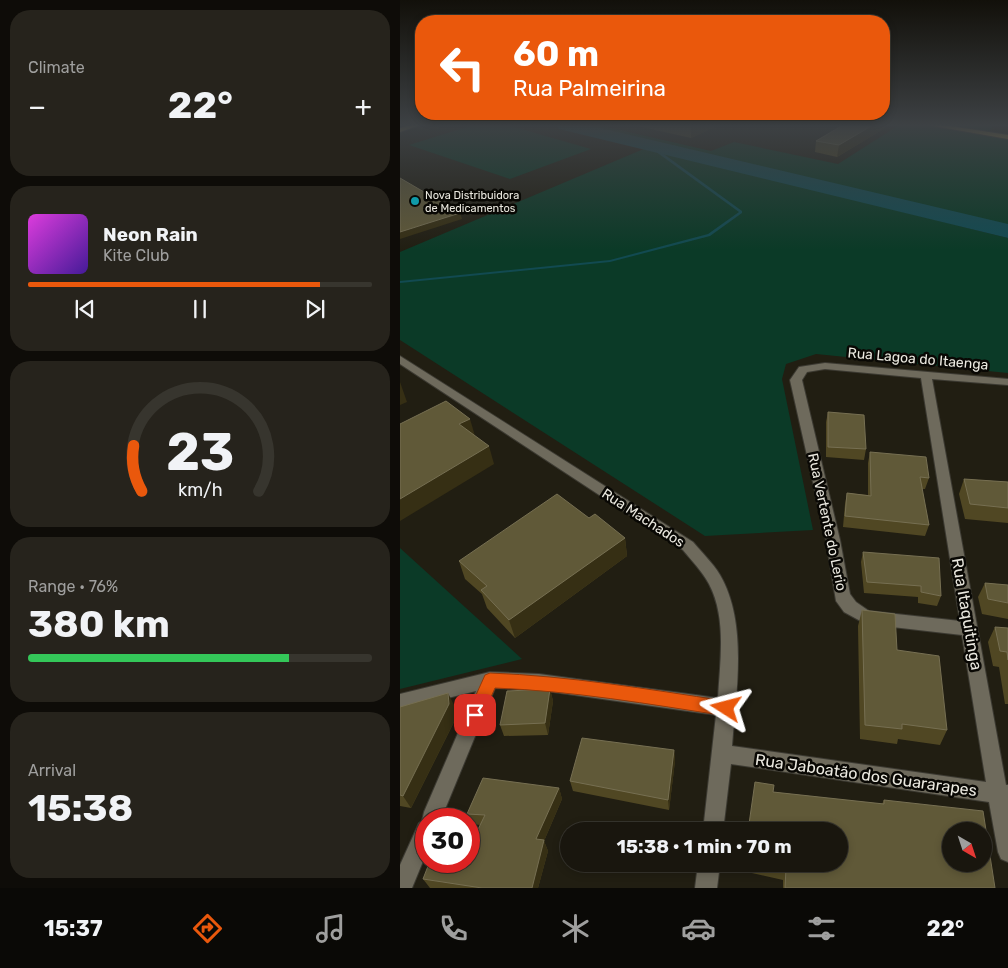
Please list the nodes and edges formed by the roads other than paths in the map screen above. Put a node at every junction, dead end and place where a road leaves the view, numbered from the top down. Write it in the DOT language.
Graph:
graph roads {
  1 [pos="400,359"];
  2 [pos="825,366"];
  3 [pos="926,375"];
  4 [pos="1008,382"];
  5 [pos="970,629"];
  6 [pos="490,680"];
  7 [pos="400,702"];
  8 [pos="726,708"];
  9 [pos="724,754"];
  10 [pos="1003,795"];
  11 [pos="436,808"];
  12 [pos="714,822"];
  13 [pos="1008,852"];
  14 [pos="415,856"];
  15 [pos="708,872"];
  16 [pos="401,888"];
  17 [pos="706,888"];
  1 -- 8 [label="street, Rua Machados"];
  2 -- 3 [label="street, Rua Lagoa do Itaenga"];
  2 -- 5 [label="street, Rua Vertente do Lerio"];
  3 -- 4 [label="street, Rua Lagoa do Itaenga"];
  3 -- 5 [label="street, Rua Itaquitinga"];
  5 -- 10 [label="street, Rua Itaquitinga"];
  6 -- 7 [label="street"];
  6 -- 8 [label="street"];
  6 -- 11 [label="street"];
  8 -- 9 [label="street, Rua Machados"];
  9 -- 10 [label="street, Rua Jaboatão dos Guararapes"];
  9 -- 12 [label="street, Rua Machados"];
  10 -- 13 [label="street, Rua Itaquitinga"];
  14 -- 16 [label="street"];
  15 -- 17 [label="street"];
}
